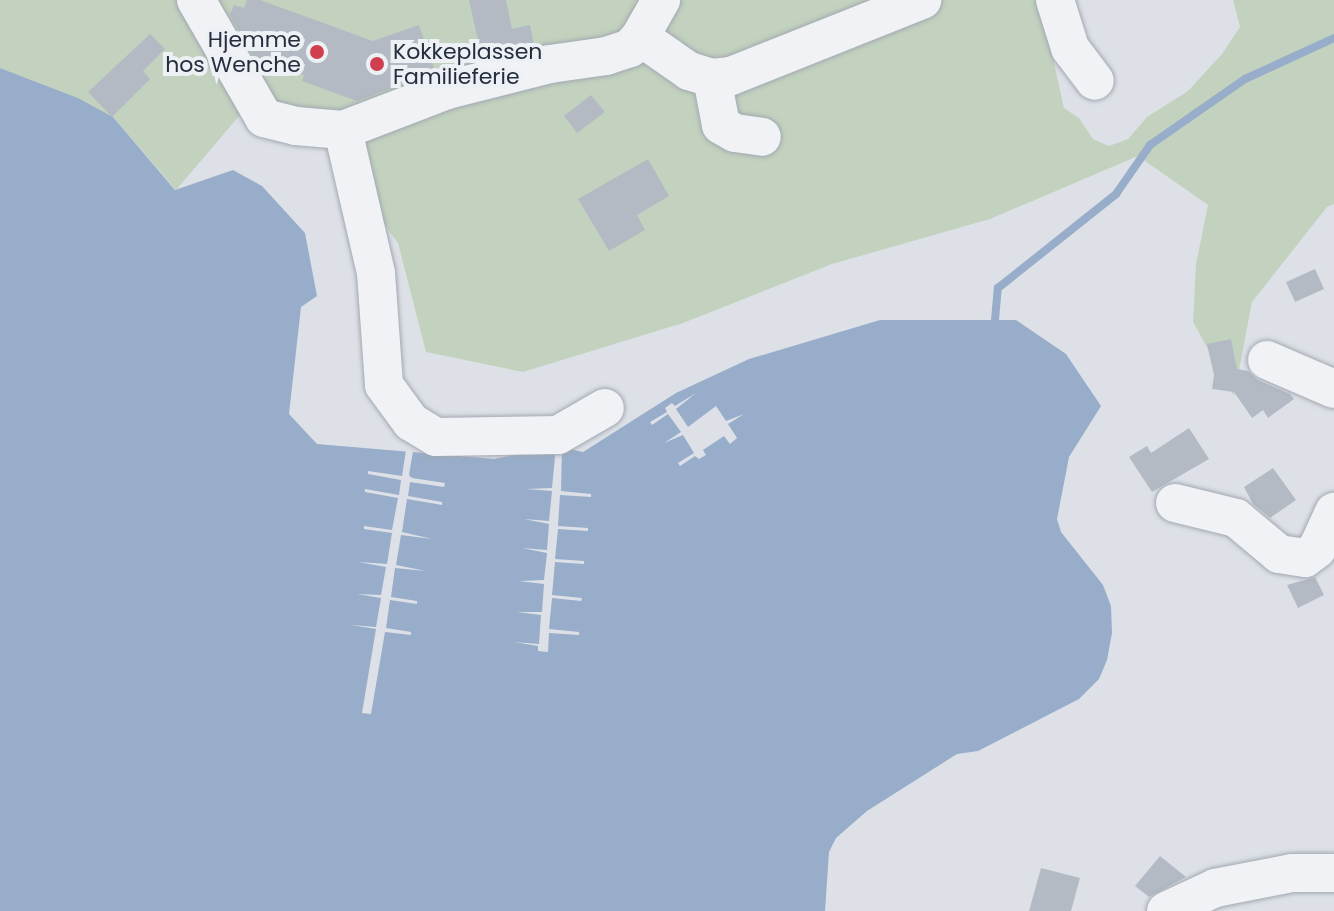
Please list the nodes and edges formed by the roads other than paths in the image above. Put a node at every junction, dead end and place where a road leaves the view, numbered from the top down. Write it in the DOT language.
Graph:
graph roads {
  1 [pos="196,0"];
  2 [pos="661,0"];
  3 [pos="922,0"];
  4 [pos="1055,0"];
  5 [pos="640,37"];
  6 [pos="712,78"];
  7 [pos="1095,81"];
  8 [pos="343,130"];
  9 [pos="762,137"];
  10 [pos="1267,360"];
  11 [pos="1334,389"];
  12 [pos="605,408"];
  13 [pos="1175,503"];
  14 [pos="1334,512"];
  15 [pos="1334,873"];
  16 [pos="1166,911"];
  1 -- 8 [label="street"];
  2 -- 5 [label="street"];
  3 -- 6 [label="street"];
  4 -- 7 [label="street"];
  5 -- 6 [label="street"];
  5 -- 8 [label="street"];
  6 -- 9 [label="street"];
  8 -- 12 [label="street"];
  10 -- 11 [label="street"];
  13 -- 14 [label="street"];
  15 -- 16 [label="street"];
}
